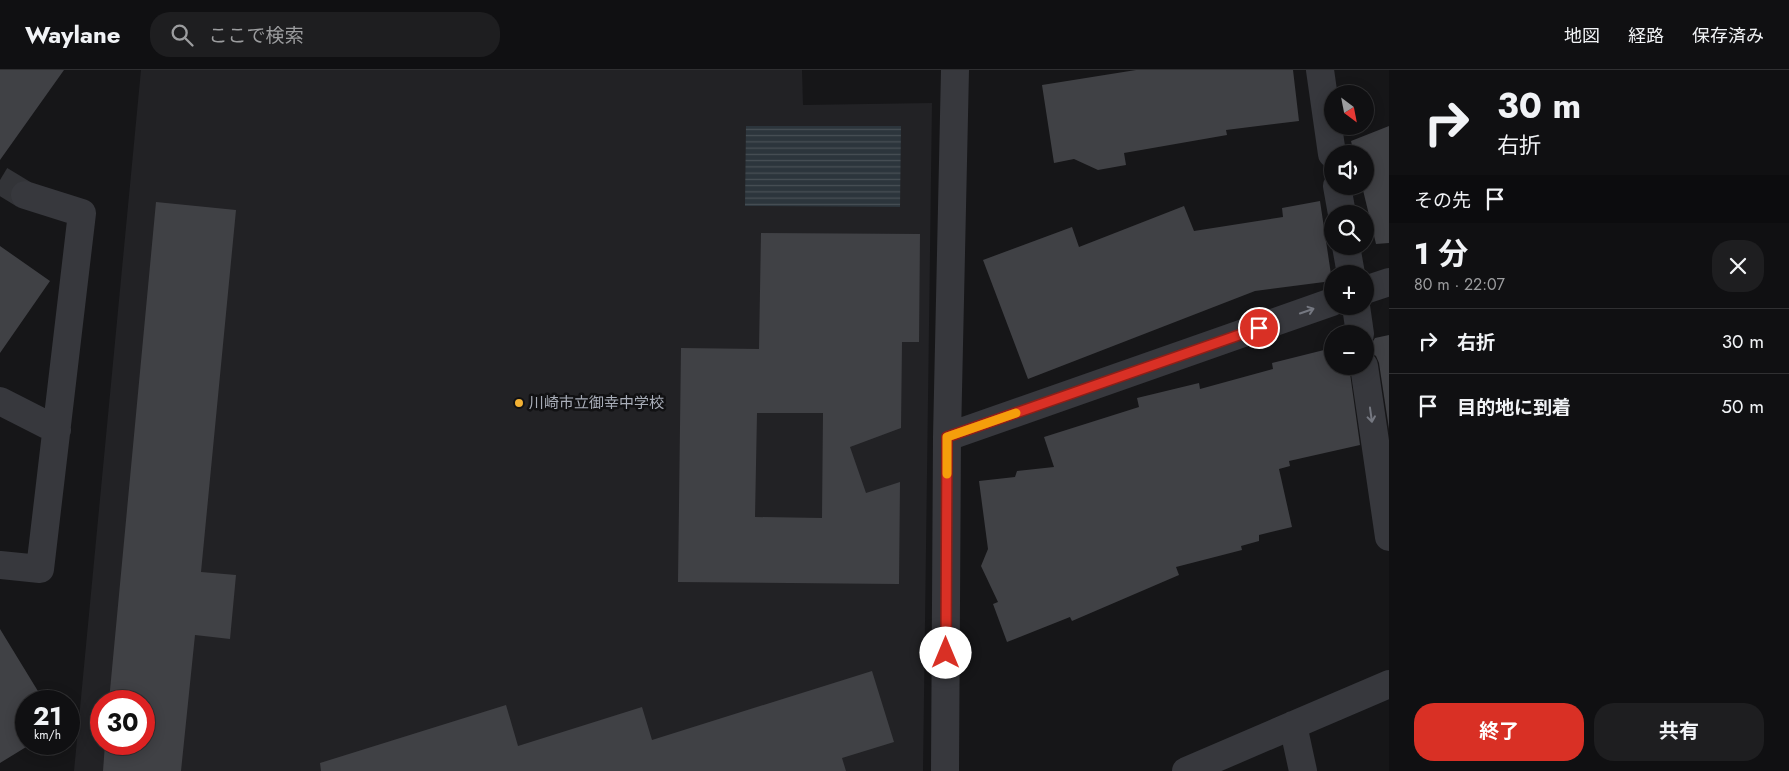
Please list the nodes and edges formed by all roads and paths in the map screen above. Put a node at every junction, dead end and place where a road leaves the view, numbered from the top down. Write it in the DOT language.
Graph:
graph roads {
  1 [pos="955,70"];
  2 [pos="1320,70"];
  3 [pos="1331,145"];
  4 [pos="25,195"];
  5 [pos="1389,282"];
  6 [pos="1374,287"];
  7 [pos="1324,305"];
  8 [pos="1365,375"];
  9 [pos="0,401"];
  10 [pos="57,430"];
  11 [pos="947,437"];
  12 [pos="1389,537"];
  13 [pos="0,565"];
  14 [pos="1389,684"];
  15 [pos="1293,725"];
  16 [pos="945,771"];
  17 [pos="1186,771"];
  18 [pos="1303,771"];
  1 -- 11 [label="street"];
  2 -- 3 [label="street"];
  4 -- 10 [label="street"];
  5 -- 6 [label="street"];
  11 -- 7 [label="street, one-way"];
  8 -- 12 [label="street, one-way"];
  9 -- 10 [label="street"];
  10 -- 13 [label="street"];
  11 -- 16 [label="street"];
  14 -- 15 [label="street"];
  15 -- 17 [label="street"];
  15 -- 18 [label="street"];
}
